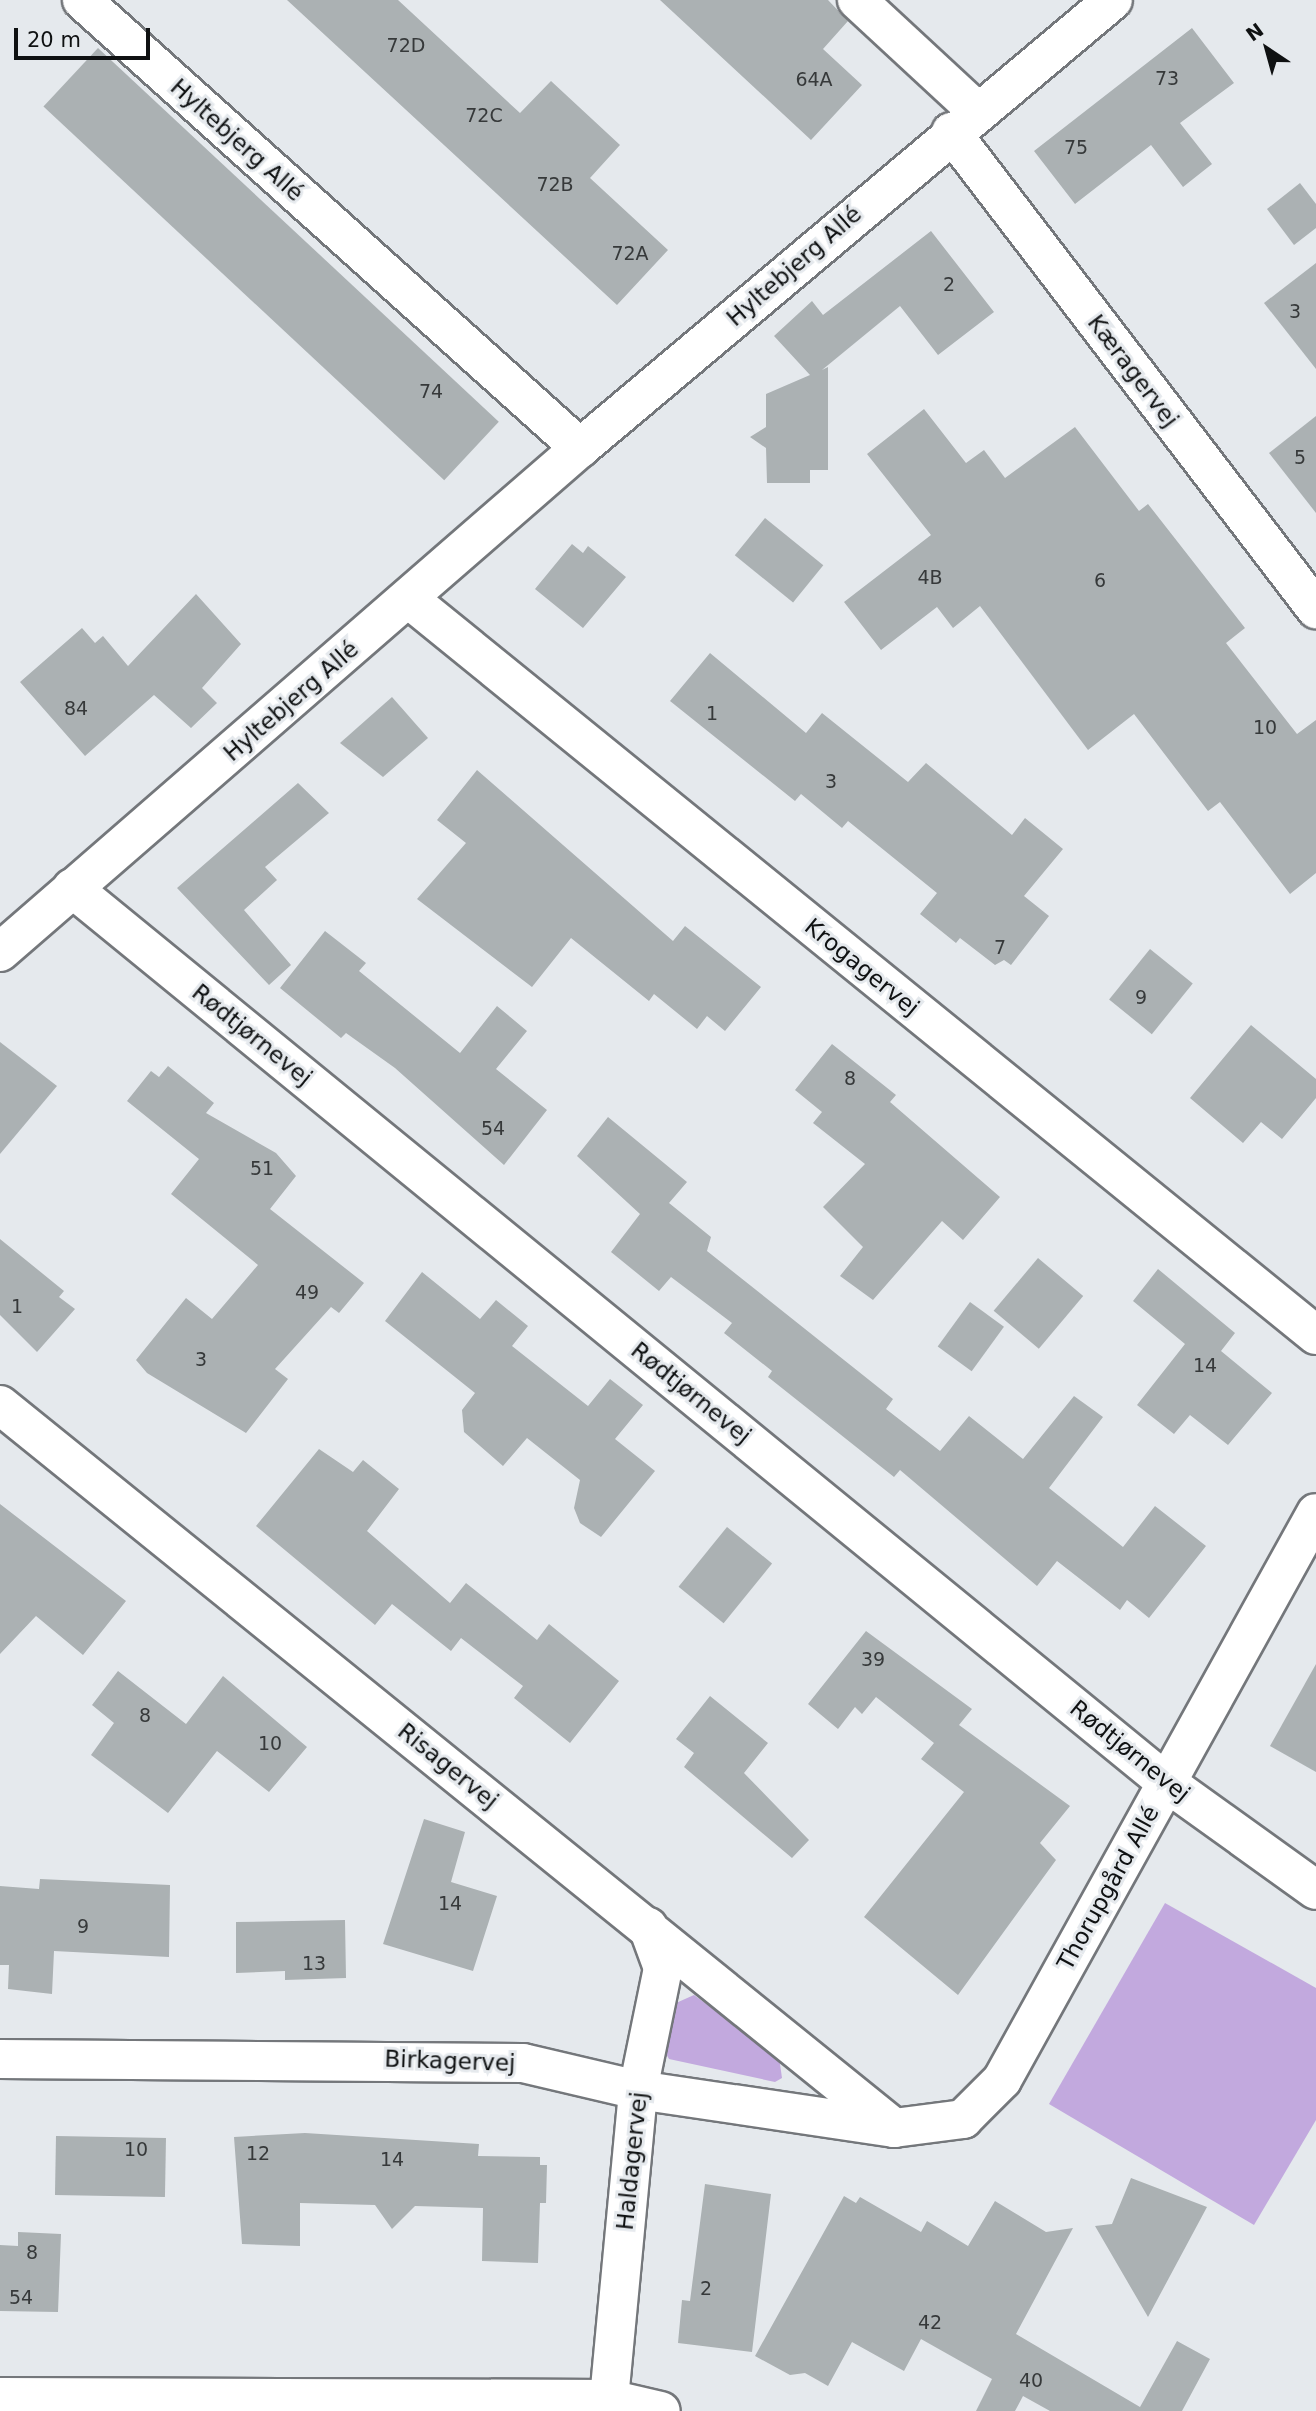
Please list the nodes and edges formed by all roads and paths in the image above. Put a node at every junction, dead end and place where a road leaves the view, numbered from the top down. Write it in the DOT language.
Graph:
graph roads {
  1 [pos="82,0"];
  2 [pos="857,0"];
  3 [pos="1113,0"];
  4 [pos="964,121"];
  5 [pos="580,449"];
  6 [pos="409,599"];
  7 [pos="1316,610"];
  8 [pos="72,888"];
  9 [pos="0,952"];
  10 [pos="1316,1335"];
  11 [pos="0,1405"];
  12 [pos="1316,1513"];
  13 [pos="1167,1783"];
  14 [pos="1316,1890"];
  15 [pos="648,1927"];
  16 [pos="0,2059"];
  17 [pos="638,2090"];
  18 [pos="894,2128"];
  19 [pos="0,2398"];
  20 [pos="609,2399"];
  21 [pos="661,2411"];
  1 -- 5 [label="street, Hyltebjerg Allé"];
  2 -- 4 [label="street"];
  3 -- 4 [label="street, Hyltebjerg Allé"];
  4 -- 5 [label="street, Hyltebjerg Allé"];
  4 -- 7 [label="street, Kæragervej"];
  5 -- 6 [label="street, Hyltebjerg Allé"];
  6 -- 8 [label="street, Hyltebjerg Allé"];
  6 -- 10 [label="street, Krogagervej"];
  8 -- 9 [label="street, Hyltebjerg Allé"];
  8 -- 13 [label="street, Rødtjørnevej"];
  11 -- 15 [label="street, Risagervej"];
  12 -- 13 [label="street, Thorupgård Allé"];
  13 -- 14 [label="street, Rødtjørnevej"];
  13 -- 18 [label="street, Thorupgård Allé"];
  15 -- 17 [label="street, Haldagervej"];
  15 -- 18 [label="street, Risagervej"];
  16 -- 17 [label="street, Birkagervej"];
  17 -- 18 [label="street, Birkagervej"];
  17 -- 20 [label="street, Haldagervej"];
  19 -- 20 [label="street"];
  20 -- 21 [label="street"];
}
